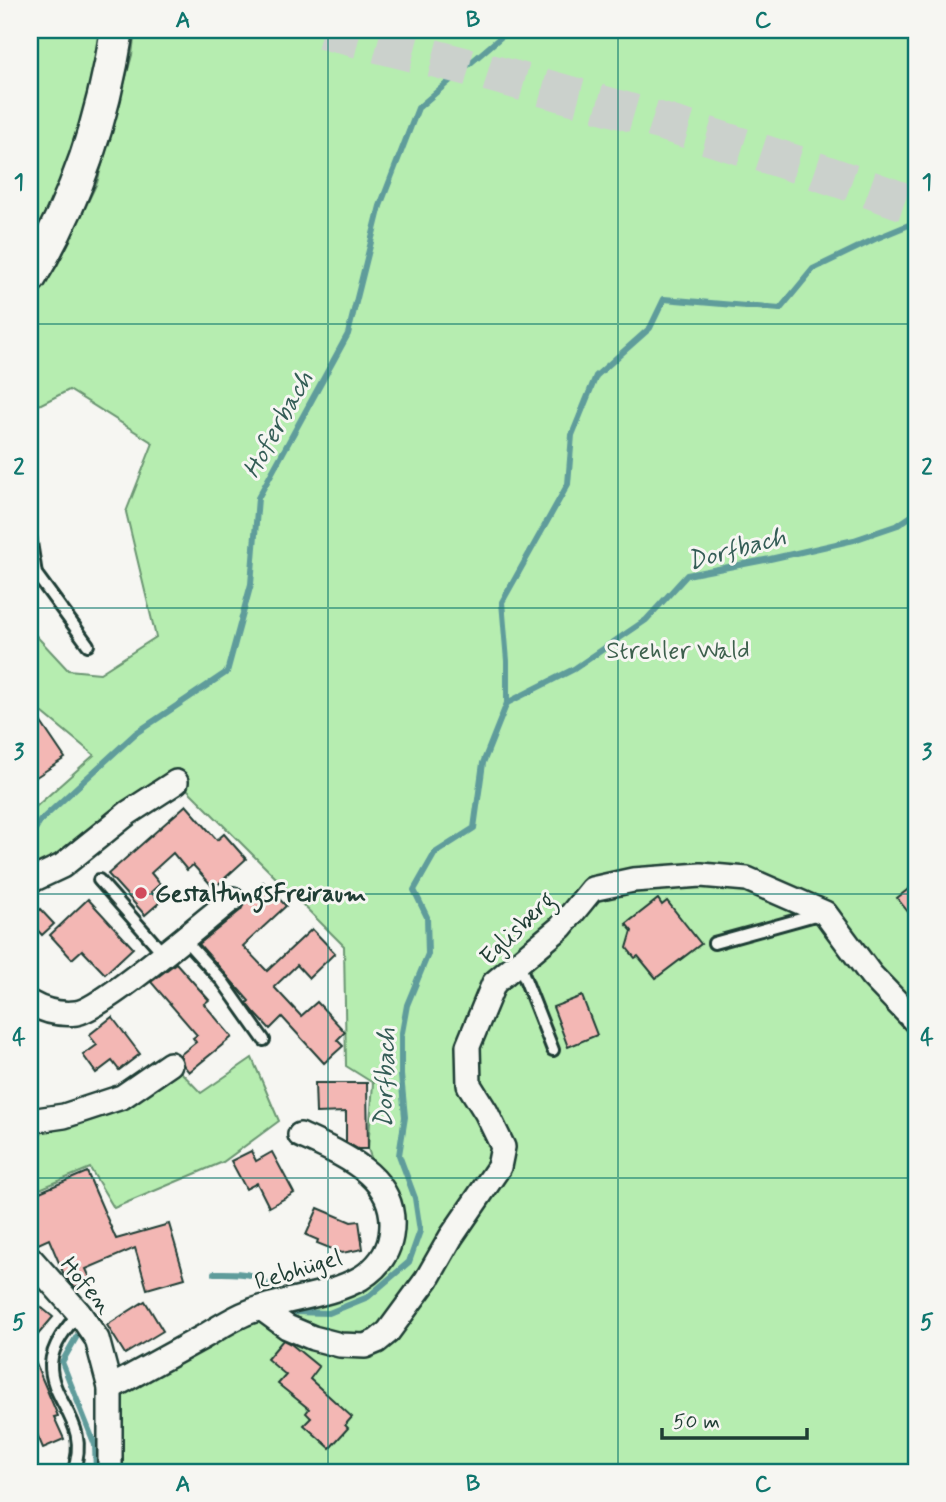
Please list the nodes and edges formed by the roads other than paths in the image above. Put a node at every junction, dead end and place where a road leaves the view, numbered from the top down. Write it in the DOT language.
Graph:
graph roads {
  1 [pos="117,30"];
  2 [pos="30,277"];
  3 [pos="30,536"];
  4 [pos="88,645"];
  5 [pos="177,785"];
  6 [pos="99,880"];
  7 [pos="30,881"];
  8 [pos="232,899"];
  9 [pos="825,913"];
  10 [pos="183,938"];
  11 [pos="714,943"];
  12 [pos="163,953"];
  13 [pos="519,961"];
  14 [pos="30,1003"];
  15 [pos="916,1022"];
  16 [pos="264,1040"];
  17 [pos="553,1050"];
  18 [pos="170,1064"];
  19 [pos="30,1121"];
  20 [pos="300,1135"];
  21 [pos="30,1258"];
  22 [pos="278,1303"];
  23 [pos="79,1313"];
  24 [pos="110,1388"];
  25 [pos="73,1472"];
  26 [pos="110,1472"];
  1 -- 2 [label="street"];
  3 -- 4 [label="lane"];
  5 -- 7 [label="street"];
  6 -- 12 [label="lane"];
  8 -- 10 [label="street"];
  9 -- 11 [label="lane"];
  9 -- 13 [label="street, Eglisberg"];
  9 -- 15 [label="street, Eglisberg"];
  10 -- 12 [label="street"];
  10 -- 16 [label="lane"];
  12 -- 14 [label="street"];
  13 -- 17 [label="lane"];
  13 -- 22 [label="street, Eglisberg"];
  18 -- 19 [label="street"];
  20 -- 22 [label="street, Rebhügel"];
  21 -- 23 [label="street, Hofen"];
  22 -- 24 [label="street, Rebhügel"];
  23 -- 24 [label="street, Hofen"];
  23 -- 25 [label="lane"];
  24 -- 26 [label="street, Hofen"];
}
